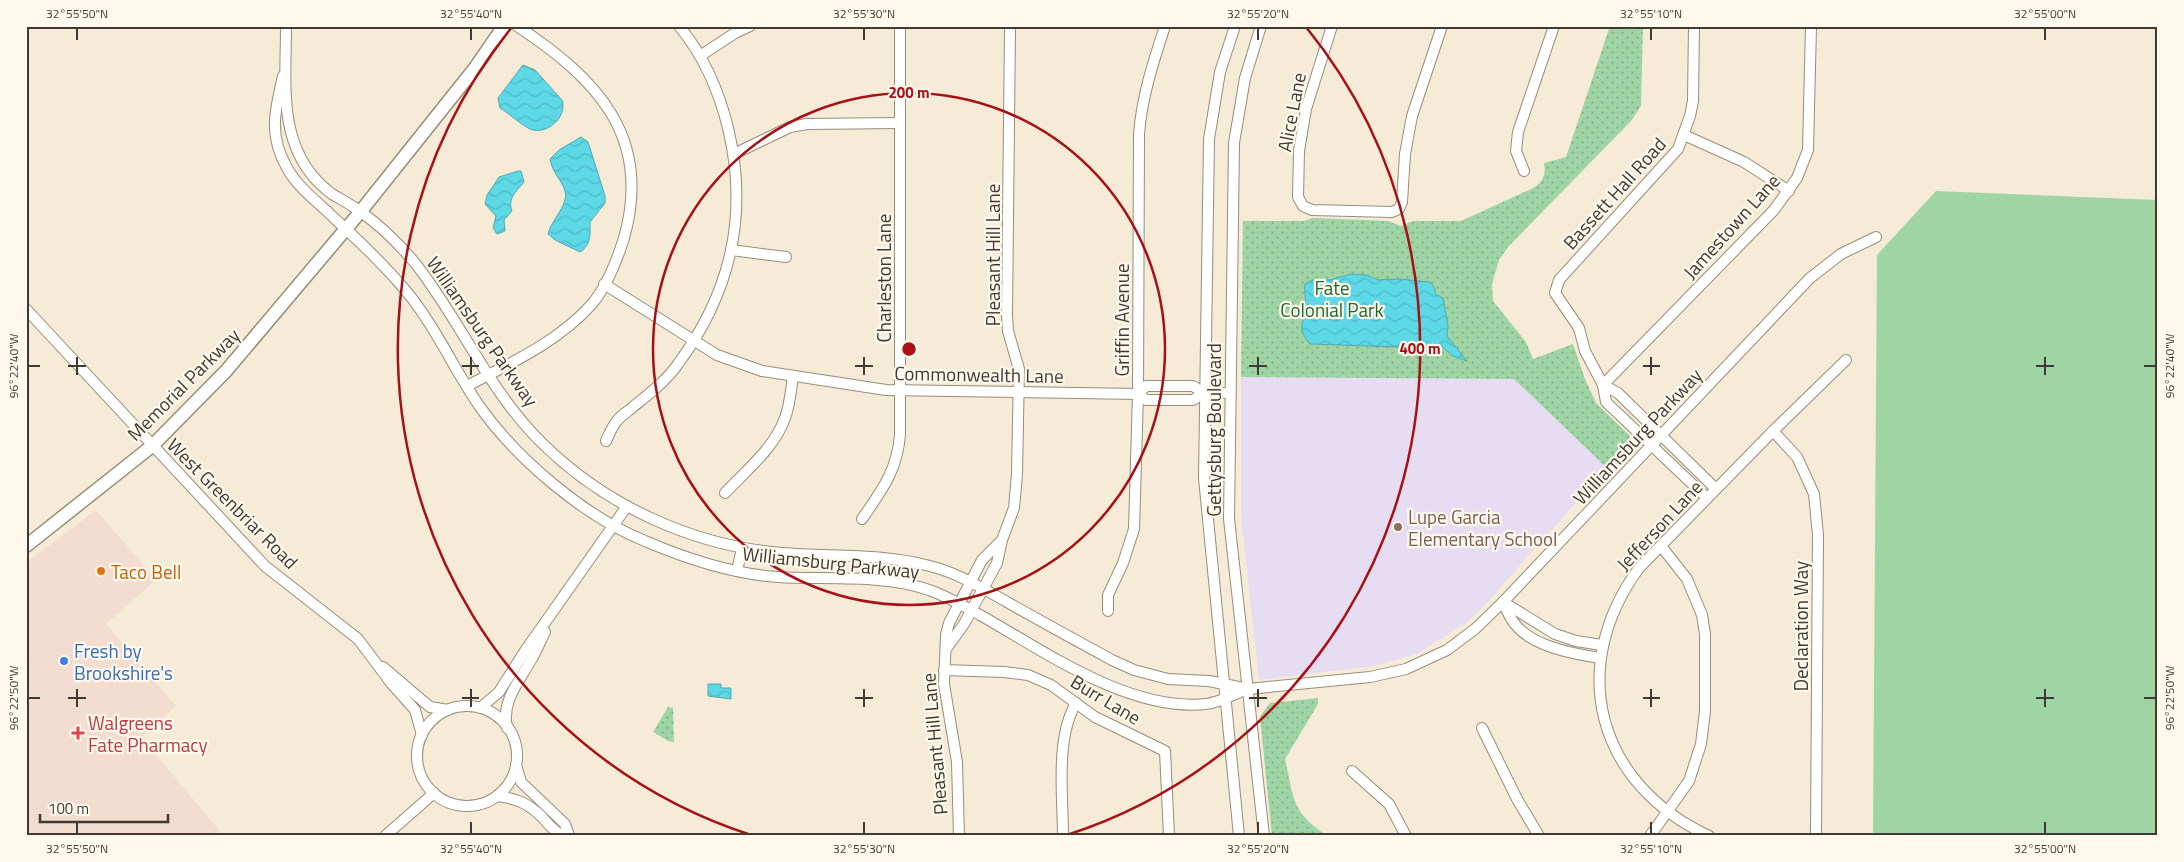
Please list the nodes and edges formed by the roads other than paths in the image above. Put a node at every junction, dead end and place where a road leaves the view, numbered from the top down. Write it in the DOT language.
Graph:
graph roads {
  1 [pos="286,26"];
  2 [pos="504,26"];
  3 [pos="517,26"];
  4 [pos="679,26"];
  5 [pos="750,26"];
  6 [pos="900,26"];
  7 [pos="1010,26"];
  8 [pos="1165,26"];
  9 [pos="1235,26"];
  10 [pos="1261,26"];
  11 [pos="1332,26"];
  12 [pos="1442,26"];
  13 [pos="1554,26"];
  14 [pos="1694,26"];
  15 [pos="1811,26"];
  16 [pos="700,56"];
  17 [pos="286,63"];
  18 [pos="900,123"];
  19 [pos="1684,135"];
  20 [pos="734,154"];
  21 [pos="1524,171"];
  22 [pos="1788,191"];
  23 [pos="361,211"];
  24 [pos="346,230"];
  25 [pos="1876,237"];
  26 [pos="731,250"];
  27 [pos="786,257"];
  28 [pos="604,284"];
  29 [pos="26,309"];
  30 [pos="694,340"];
  31 [pos="1846,360"];
  32 [pos="488,375"];
  33 [pos="793,376"];
  34 [pos="1603,385"];
  35 [pos="467,386"];
  36 [pos="902,390"];
  37 [pos="1020,393"];
  38 [pos="1204,393"];
  39 [pos="1230,393"];
  40 [pos="1138,394"];
  41 [pos="1772,430"];
  42 [pos="1662,436"];
  43 [pos="606,441"];
  44 [pos="152,446"];
  45 [pos="1652,446"];
  46 [pos="1716,488"];
  47 [pos="725,493"];
  48 [pos="1708,498"];
  49 [pos="627,506"];
  50 [pos="862,519"];
  51 [pos="613,527"];
  52 [pos="1002,540"];
  53 [pos="26,546"];
  54 [pos="1661,546"];
  55 [pos="742,548"];
  56 [pos="737,571"];
  57 [pos="970,582"];
  58 [pos="983,589"];
  59 [pos="1503,602"];
  60 [pos="959,604"];
  61 [pos="971,610"];
  62 [pos="1108,612"];
  63 [pos="553,613"];
  64 [pos="1602,645"];
  65 [pos="946,649"];
  66 [pos="1601,658"];
  67 [pos="378,664"];
  68 [pos="944,670"];
  69 [pos="1224,684"];
  70 [pos="1248,689"];
  71 [pos="1225,698"];
  72 [pos="1076,704"];
  73 [pos="480,708"];
  74 [pos="448,710"];
  75 [pos="507,728"];
  76 [pos="1482,728"];
  77 [pos="422,735"];
  78 [pos="516,765"];
  79 [pos="1352,771"];
  80 [pos="434,793"];
  81 [pos="497,796"];
  82 [pos="1667,812"];
  83 [pos="385,836"];
  84 [pos="563,836"];
  85 [pos="569,836"];
  86 [pos="958,836"];
  87 [pos="1063,836"];
  88 [pos="1169,836"];
  89 [pos="1239,836"];
  90 [pos="1264,836"];
  91 [pos="1406,836"];
  92 [pos="1539,836"];
  93 [pos="1650,836"];
  94 [pos="1709,836"];
  95 [pos="1816,836"];
  1 -- 17 [label="street"];
  2 -- 23 [label="main road"];
  3 -- 28 [label="street"];
  4 -- 16 [label="street"];
  5 -- 16 [label="street"];
  6 -- 18 [label="street, Charleston Lane"];
  7 -- 37 [label="street, Pleasant Hill Lane"];
  8 -- 40 [label="street, Griffin Avenue"];
  9 -- 38 [label="street, Gettysburg Boulevard"];
  10 -- 39 [label="street, Gettysburg Boulevard"];
  11 -- 12 [label="street, Alice Lane"];
  13 -- 21 [label="street"];
  14 -- 19 [label="street, Bassett Hall Road"];
  15 -- 22 [label="street, Jamestown Lane"];
  16 -- 20 [label="street"];
  17 -- 23 [label="street, Williamsburg Parkway"];
  17 -- 24 [label="street, Williamsburg Parkway"];
  18 -- 20 [label="street"];
  18 -- 36 [label="street, Charleston Lane"];
  19 -- 22 [label="street"];
  19 -- 34 [label="street, Bassett Hall Road"];
  20 -- 26 [label="street"];
  22 -- 34 [label="street, Jamestown Lane"];
  23 -- 24 [label="main road, Memorial Parkway"];
  23 -- 32 [label="street, Williamsburg Parkway"];
  24 -- 35 [label="street, Williamsburg Parkway"];
  24 -- 44 [label="main road, Memorial Parkway"];
  25 -- 42 [label="street, Williamsburg Parkway"];
  26 -- 27 [label="street"];
  26 -- 30 [label="street"];
  28 -- 30 [label="street, Commonwealth Lane"];
  28 -- 32 [label="street"];
  29 -- 44 [label="street, West Greenbriar Road"];
  30 -- 33 [label="street, Commonwealth Lane"];
  30 -- 43 [label="street"];
  31 -- 41 [label="street, Jefferson Lane"];
  32 -- 35 [label="street"];
  32 -- 49 [label="street, Williamsburg Parkway"];
  33 -- 36 [label="street, Commonwealth Lane"];
  33 -- 47 [label="street"];
  34 -- 42 [label="street"];
  34 -- 45 [label="street"];
  35 -- 51 [label="street, Williamsburg Parkway"];
  36 -- 37 [label="street, Commonwealth Lane"];
  36 -- 50 [label="street, Charleston Lane"];
  37 -- 40 [label="street, Commonwealth Lane"];
  37 -- 52 [label="street, Pleasant Hill Lane"];
  38 -- 39 [label="street, Commonwealth Lane"];
  38 -- 40 [label="street, Commonwealth Lane"];
  38 -- 69 [label="street, Gettysburg Boulevard"];
  39 -- 70 [label="street, Gettysburg Boulevard"];
  40 -- 62 [label="street, Griffin Avenue"];
  41 -- 46 [label="street, Jefferson Lane"];
  41 -- 95 [label="street, Declaration Way"];
  42 -- 45 [label="street, Williamsburg Parkway"];
  42 -- 46 [label="street"];
  44 -- 53 [label="main road, Memorial Parkway"];
  44 -- 67 [label="street, West Greenbriar Road"];
  45 -- 48 [label="street"];
  45 -- 59 [label="street, Williamsburg Parkway"];
  46 -- 48 [label="street, Jefferson Lane"];
  48 -- 54 [label="street, Jefferson Lane"];
  49 -- 51 [label="street"];
  49 -- 55 [label="street, Williamsburg Parkway"];
  51 -- 56 [label="street, Williamsburg Parkway"];
  51 -- 63 [label="street"];
  52 -- 57 [label="street, Pleasant Hill Lane"];
  52 -- 58 [label="street, Pleasant Hill Lane"];
  54 -- 64 [label="street, Jefferson Lane"];
  54 -- 82 [label="street"];
  55 -- 56 [label="street"];
  55 -- 57 [label="street, Williamsburg Parkway"];
  56 -- 60 [label="street, Williamsburg Parkway"];
  57 -- 58 [label="street, Williamsburg Parkway"];
  57 -- 60 [label="street, Pleasant Hill Lane"];
  58 -- 61 [label="street, Pleasant Hill Lane"];
  58 -- 69 [label="street, Williamsburg Parkway"];
  59 -- 64 [label="street"];
  59 -- 66 [label="street"];
  59 -- 70 [label="street, Williamsburg Parkway"];
  60 -- 61 [label="street, Williamsburg Parkway"];
  60 -- 65 [label="street, Pleasant Hill Lane"];
  61 -- 65 [label="street, Pleasant Hill Lane"];
  61 -- 71 [label="street, Williamsburg Parkway"];
  63 -- 73 [label="street"];
  63 -- 75 [label="street"];
  64 -- 66 [label="street, Jefferson Lane"];
  65 -- 68 [label="street, Pleasant Hill Lane"];
  66 -- 82 [label="street, Jefferson Lane"];
  67 -- 74 [label="street, West Greenbriar Road"];
  67 -- 77 [label="street, West Greenbriar Road"];
  68 -- 72 [label="street, Burr Lane"];
  68 -- 86 [label="street, Pleasant Hill Lane"];
  69 -- 70 [label="street, Williamsburg Parkway"];
  69 -- 71 [label="street, Gettysburg Boulevard"];
  70 -- 71 [label="street, Williamsburg Parkway"];
  70 -- 90 [label="street, Gettysburg Boulevard"];
  71 -- 89 [label="street, Gettysburg Boulevard"];
  72 -- 87 [label="street"];
  72 -- 88 [label="street, Burr Lane"];
  73 -- 74 [label="street"];
  73 -- 75 [label="street"];
  74 -- 77 [label="street"];
  75 -- 78 [label="street"];
  76 -- 92 [label="street"];
  77 -- 80 [label="street"];
  78 -- 81 [label="street"];
  78 -- 85 [label="street"];
  79 -- 91 [label="street"];
  80 -- 81 [label="street"];
  80 -- 83 [label="street"];
  81 -- 84 [label="street"];
  82 -- 93 [label="street"];
  82 -- 94 [label="street, Jefferson Lane"];
}
